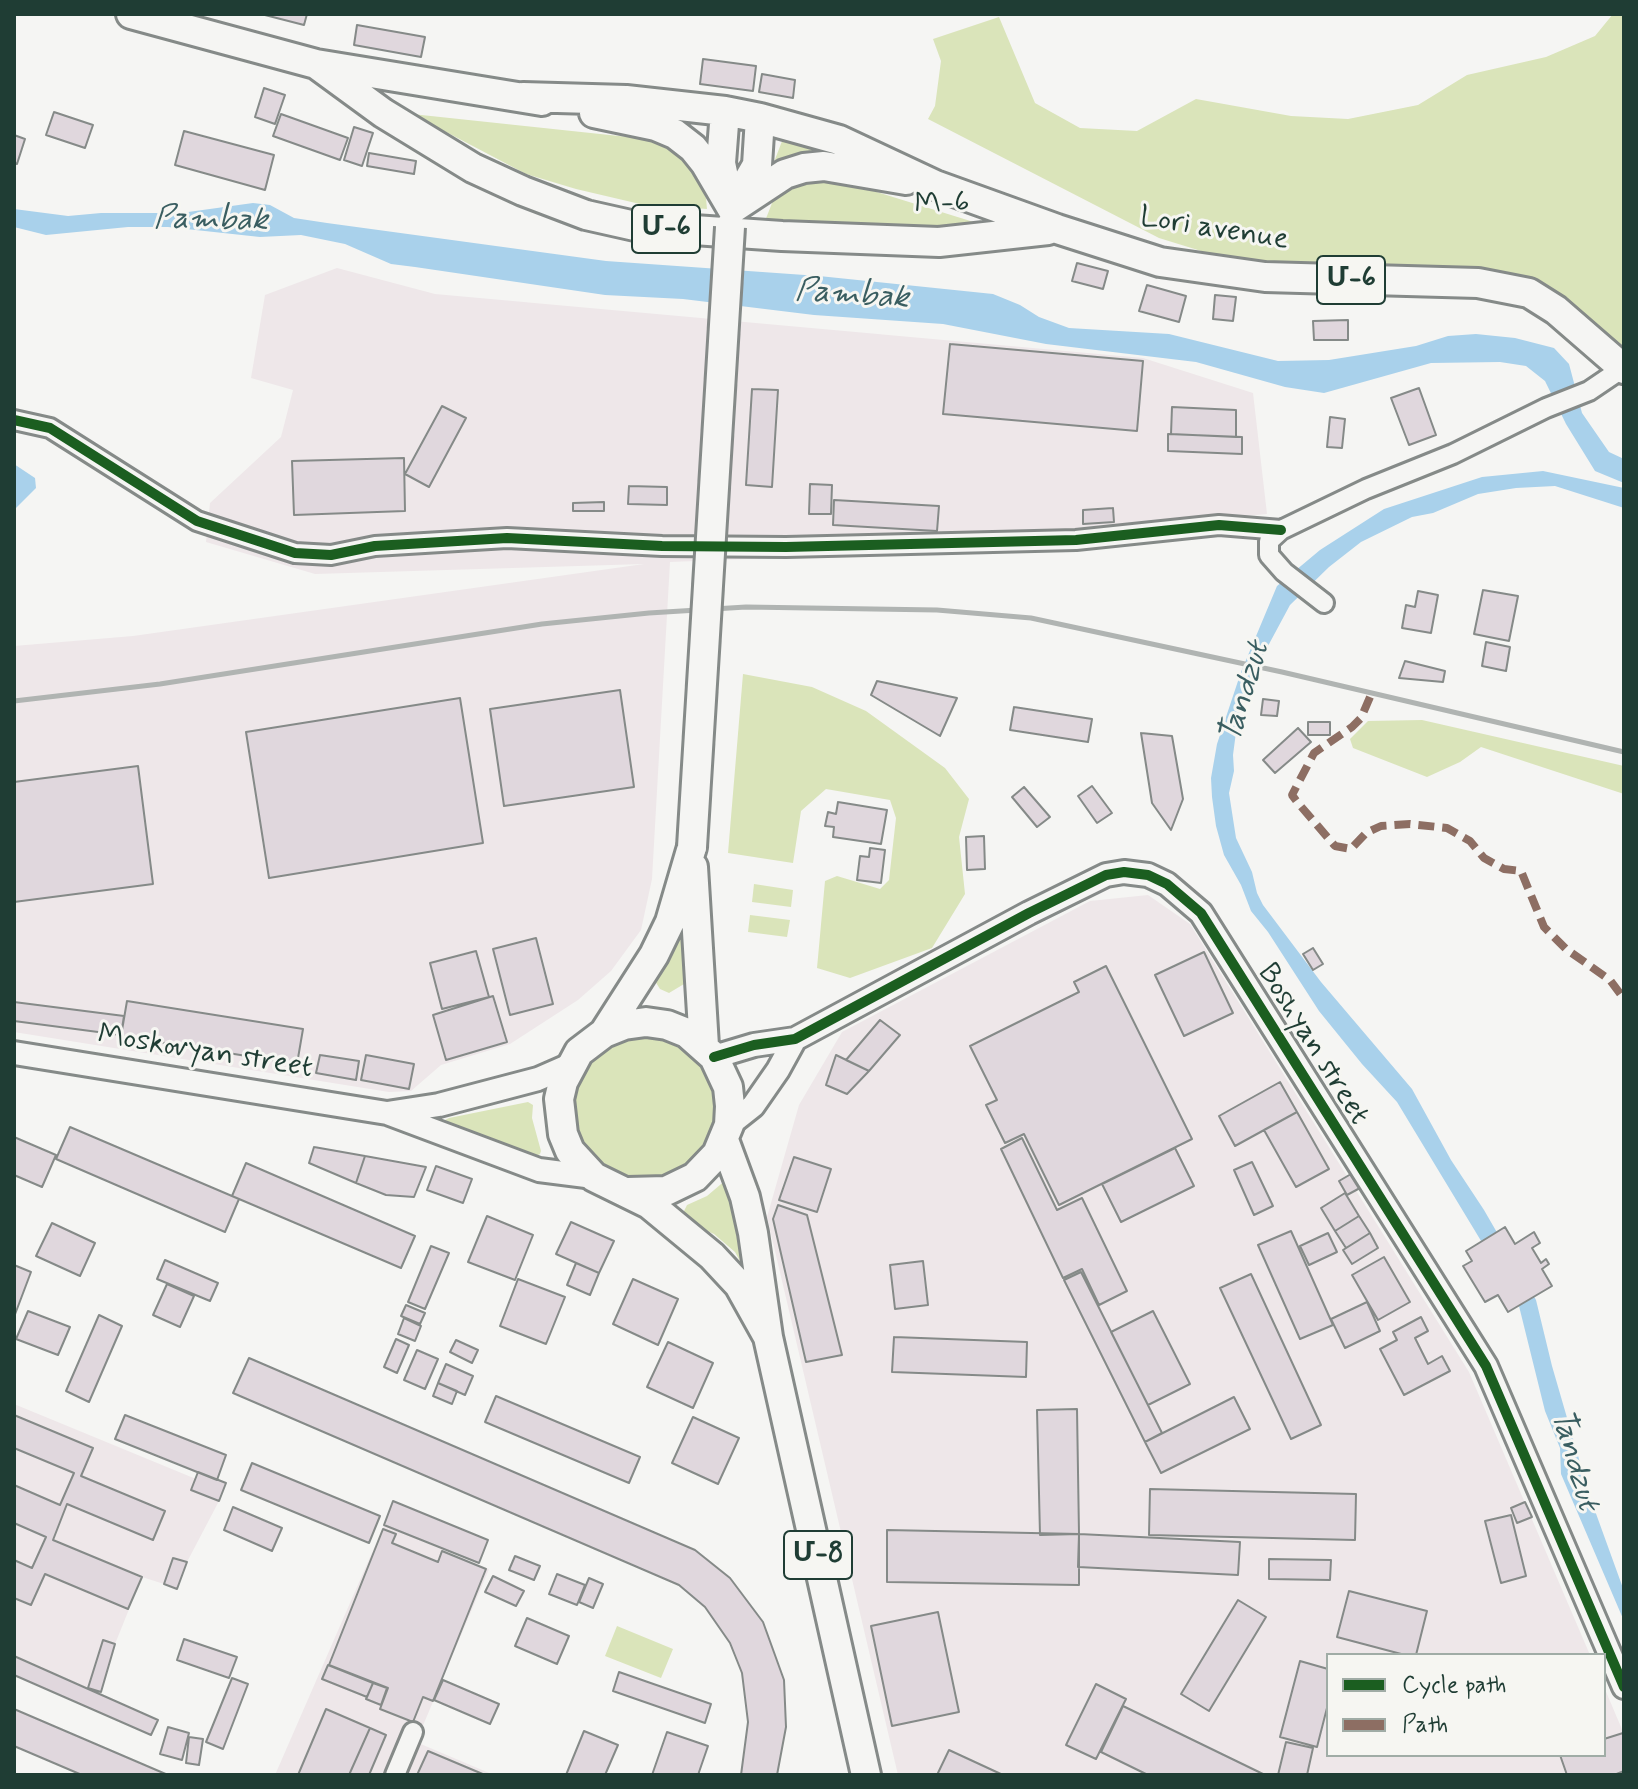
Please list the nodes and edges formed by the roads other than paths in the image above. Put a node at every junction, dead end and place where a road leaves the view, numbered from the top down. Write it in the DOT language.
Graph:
graph roads {
  1 [pos="131,14"];
  2 [pos="316,64"];
  3 [pos="523,97"];
  4 [pos="725,111"];
  5 [pos="760,118"];
  6 [pos="935,185"];
  7 [pos="731,218"];
  8 [pos="1057,229"];
  9 [pos="1624,368"];
  10 [pos="14,420"];
  11 [pos="1281,530"];
  12 [pos="1324,603"];
  13 [pos="692,847"];
  14 [pos="604,1033"];
  15 [pos="795,1039"];
  16 [pos="709,1052"];
  17 [pos="14,1053"];
  18 [pos="570,1065"];
  19 [pos="387,1113"];
  20 [pos="726,1132"];
  21 [pos="594,1177"];
  22 [pos="628,1192"];
  23 [pos="768,1337"];
  24 [pos="1624,1687"];
  25 [pos="413,1732"];
  26 [pos="395,1775"];
  27 [pos="866,1775"];
  1 -- 2 [label="highway, Մ-6"];
  2 -- 3 [label="highway, Մ-6"];
  2 -- 8 [label="highway, M-6 / Մ-6"];
  3 -- 4 [label="highway, M-6 / Մ-6"];
  3 -- 7 [label="highway, Մ-6"];
  4 -- 5 [label="highway, M-6 / Մ-6"];
  4 -- 7 [label="highway"];
  5 -- 6 [label="highway, M-6 / Մ-6"];
  5 -- 7 [label="highway"];
  6 -- 7 [label="highway, Մ-6"];
  6 -- 8 [label="highway, M-6 / Մ-6"];
  7 -- 13 [label="highway, bridge"];
  8 -- 9 [label="highway, Lori avenue / Մ-6"];
  9 -- 11 [label="street"];
  10 -- 11 [label="street"];
  11 -- 12 [label="street"];
  13 -- 14 [label="highway"];
  13 -- 16 [label="highway"];
  14 -- 16 [label="highway"];
  14 -- 18 [label="highway"];
  15 -- 16 [label="street, Boshyan street"];
  15 -- 20 [label="street"];
  15 -- 24 [label="street, Boshyan street"];
  16 -- 20 [label="highway"];
  17 -- 19 [label="street, Moskovyan street"];
  18 -- 19 [label="street, Moskovyan street"];
  18 -- 21 [label="highway"];
  19 -- 21 [label="street, Moskovyan street"];
  20 -- 22 [label="highway"];
  20 -- 23 [label="highway, Մ-8"];
  21 -- 22 [label="highway"];
  22 -- 23 [label="highway, Մ-8"];
  23 -- 27 [label="highway, Մ-8"];
  25 -- 26 [label="street"];
}
